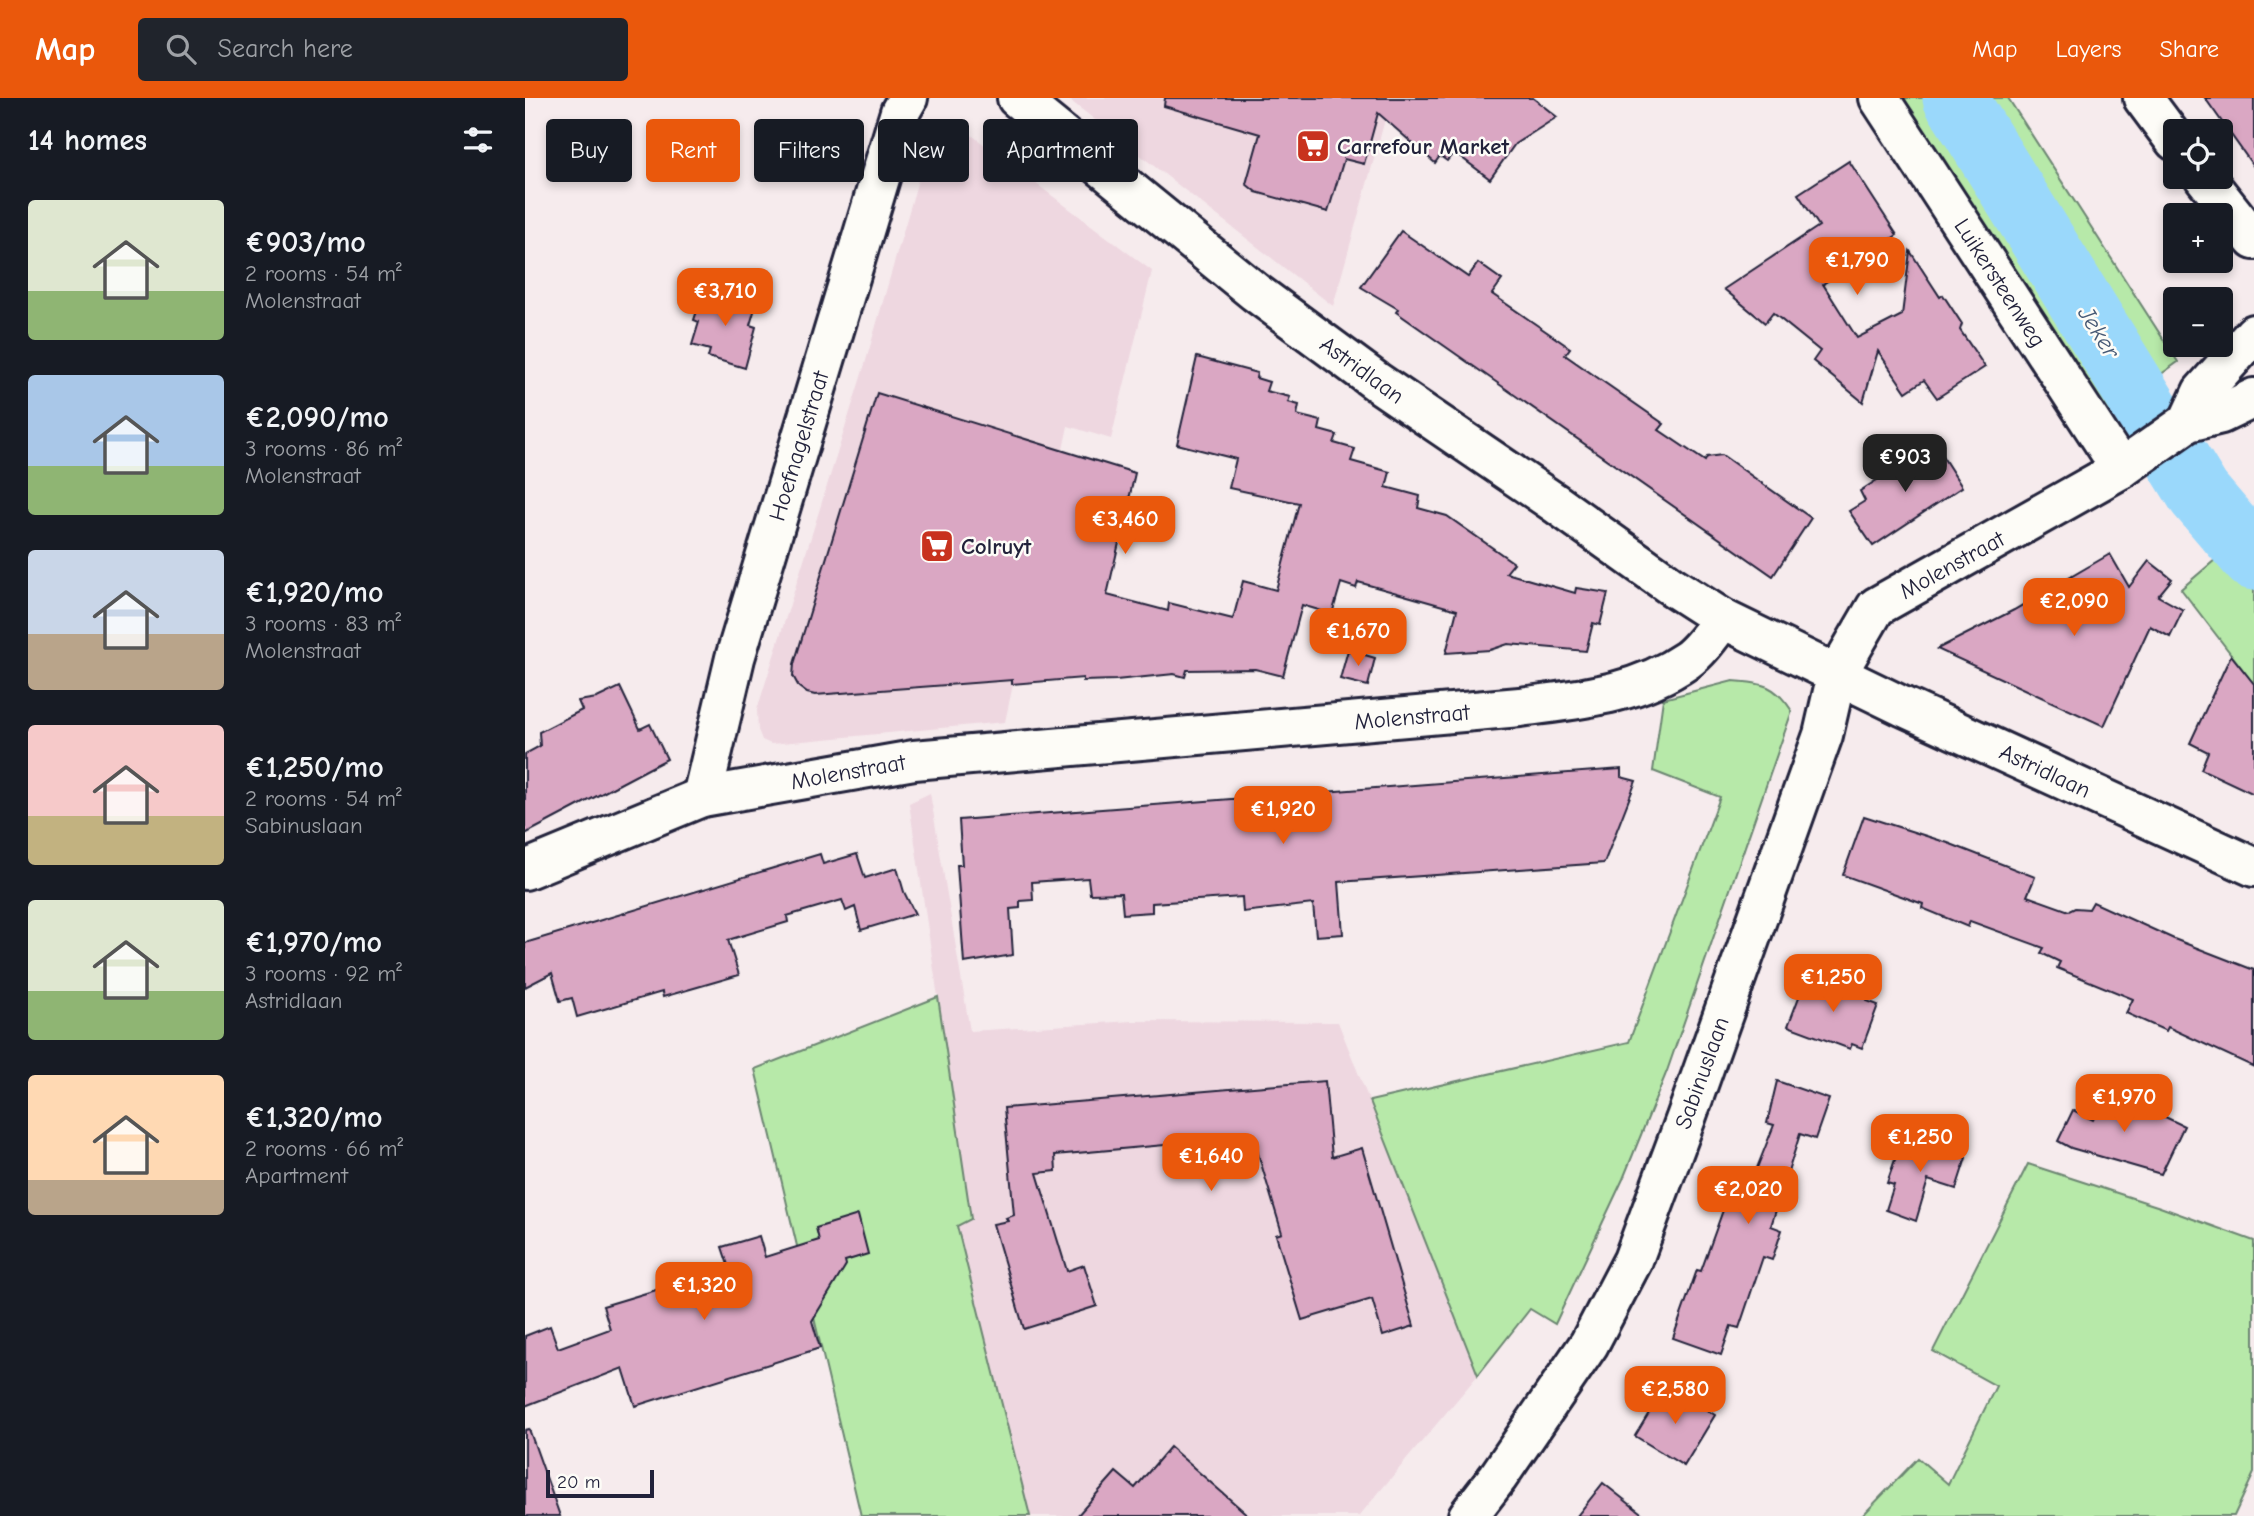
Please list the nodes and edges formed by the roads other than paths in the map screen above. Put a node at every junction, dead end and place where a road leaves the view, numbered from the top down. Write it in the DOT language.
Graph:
graph roads {
  1 [pos="908,98"];
  2 [pos="1017,98"];
  3 [pos="1879,98"];
  4 [pos="2143,98"];
  5 [pos="2163,125"];
  6 [pos="2214,189"];
  7 [pos="2254,240"];
  8 [pos="2254,334"];
  9 [pos="2254,398"];
  10 [pos="2188,422"];
  11 [pos="2134,460"];
  12 [pos="1723,619"];
  13 [pos="1837,674"];
  14 [pos="702,797"];
  15 [pos="533,866"];
  16 [pos="2254,867"];
  17 [pos="1468,1516"];
  1 -- 14 [label="street, Hoefnagelstraat"];
  2 -- 12 [label="street, Astridlaan"];
  3 -- 11 [label="street, Luikersteenweg"];
  4 -- 5 [label="street"];
  6 -- 7 [label="street"];
  8 -- 10 [label="street, Molenstraat"];
  9 -- 10 [label="street, Molenstraat"];
  10 -- 11 [label="street, Molenstraat"];
  11 -- 13 [label="street, Molenstraat"];
  12 -- 13 [label="street"];
  12 -- 14 [label="street, Molenstraat"];
  13 -- 16 [label="street, Astridlaan"];
  13 -- 17 [label="street, Sabinuslaan"];
  14 -- 15 [label="street, Molenstraat"];
}
